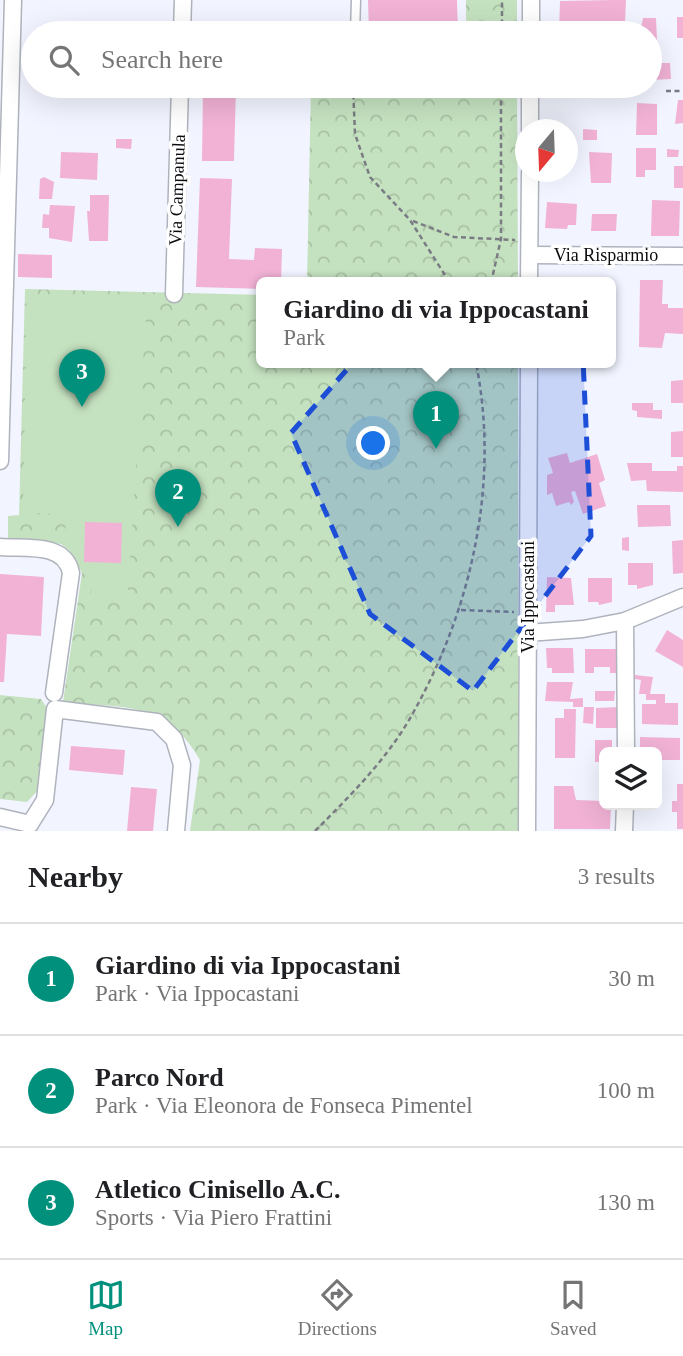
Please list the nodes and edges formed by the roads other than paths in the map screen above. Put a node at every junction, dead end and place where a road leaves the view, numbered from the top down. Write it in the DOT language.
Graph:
graph roads {
  1 [pos="13,0"];
  2 [pos="183,0"];
  3 [pos="356,0"];
  4 [pos="531,0"];
  5 [pos="182,21"];
  6 [pos="355,21"];
  7 [pos="531,21"];
  8 [pos="180,98"];
  9 [pos="530,98"];
  10 [pos="530,119"];
  11 [pos="530,182"];
  12 [pos="529,247"];
  13 [pos="683,256"];
  14 [pos="530,277"];
  15 [pos="174,294"];
  16 [pos="529,368"];
  17 [pos="0,461"];
  18 [pos="0,547"];
  19 [pos="683,597"];
  20 [pos="625,621"];
  21 [pos="527,633"];
  22 [pos="54,693"];
  23 [pos="626,747"];
  24 [pos="625,810"];
  25 [pos="0,817"];
  26 [pos="31,827"];
  27 [pos="176,831"];
  28 [pos="527,831"];
  29 [pos="624,831"];
  1 -- 17 [label="street"];
  2 -- 5 [label="street"];
  3 -- 6 [label="lane"];
  4 -- 7 [label="street"];
  8 -- 15 [label="street, Via Campanula"];
  9 -- 10 [label="street"];
  11 -- 12 [label="street"];
  12 -- 13 [label="street, Via Risparmio"];
  12 -- 14 [label="street"];
  16 -- 21 [label="street, Via Ippocastani"];
  18 -- 22 [label="street"];
  19 -- 20 [label="street"];
  20 -- 21 [label="street"];
  20 -- 23 [label="street"];
  21 -- 28 [label="street, Via Ippocastani"];
  24 -- 29 [label="street"];
  25 -- 26 [label="street"];
  26 -- 27 [label="street"];
}
